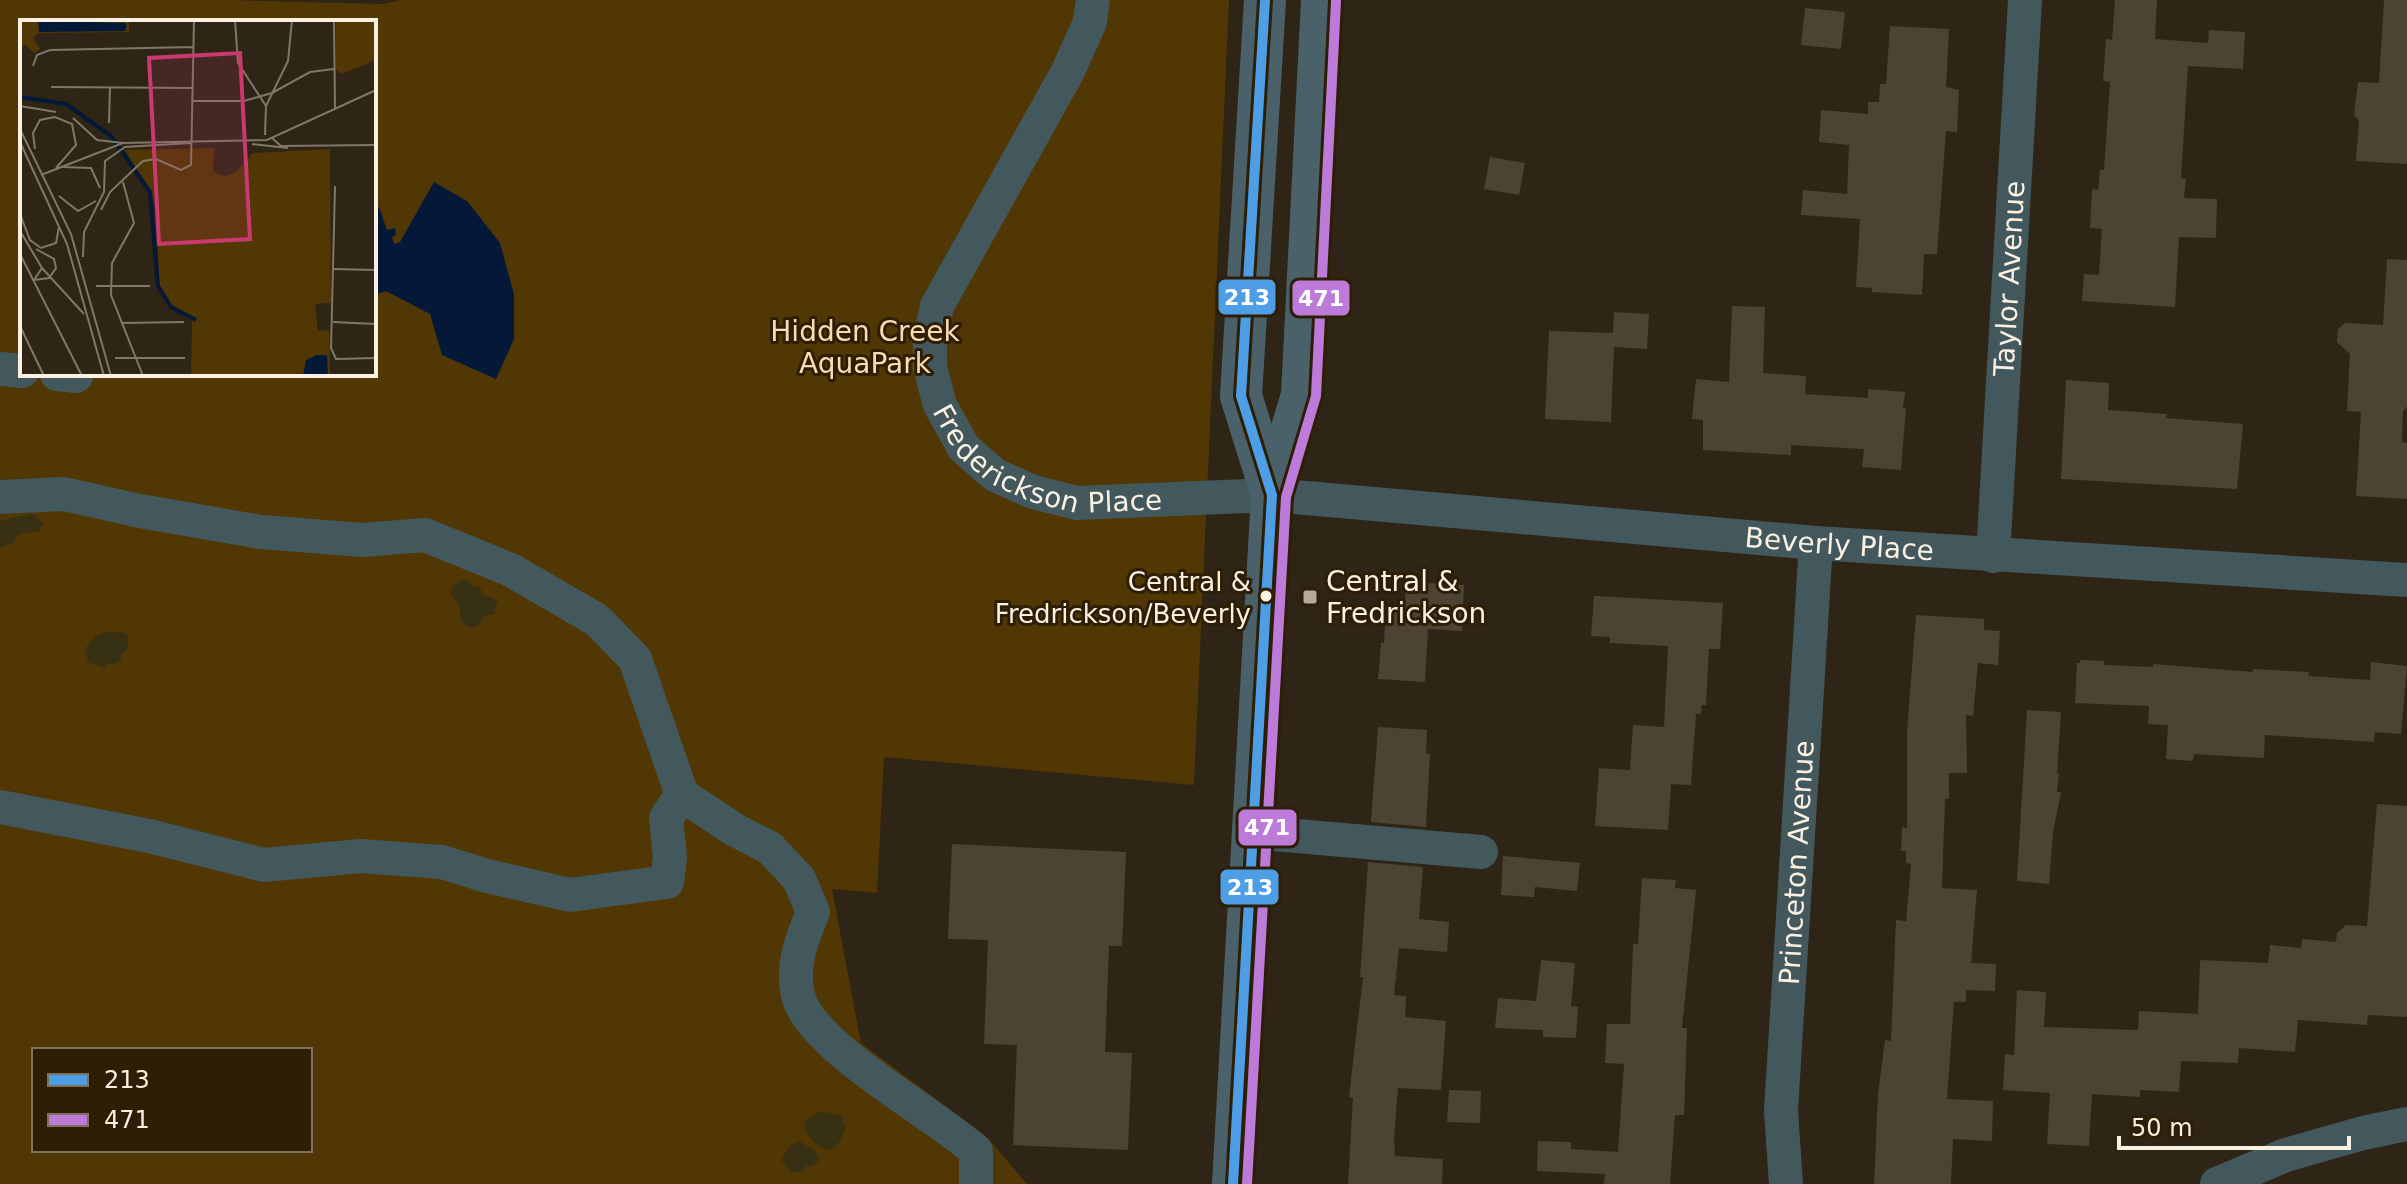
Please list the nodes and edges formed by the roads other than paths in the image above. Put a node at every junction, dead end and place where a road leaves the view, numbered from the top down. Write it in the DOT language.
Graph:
graph roads {
  1 [pos="1093,0"];
  2 [pos="1265,0"];
  3 [pos="1322,0"];
  4 [pos="2025,0"];
  5 [pos="0,369"];
  6 [pos="20,371"];
  7 [pos="1272,495"];
  8 [pos="0,497"];
  9 [pos="1816,543"];
  10 [pos="1993,556"];
  11 [pos="2407,580"];
  12 [pos="682,795"];
  13 [pos="0,807"];
  14 [pos="1252,832"];
  15 [pos="1481,852"];
  16 [pos="2407,1124"];
  17 [pos="976,1184"];
  18 [pos="1233,1184"];
  19 [pos="1786,1184"];
  20 [pos="2217,1184"];
  1 -- 7 [label="street, Frederickson Place"];
  2 -- 7 [label="main road"];
  3 -- 7 [label="main road"];
  4 -- 10 [label="street, Taylor Avenue"];
  5 -- 6 [label="street"];
  7 -- 9 [label="street, Beverly Place"];
  7 -- 14 [label="main road"];
  8 -- 12 [label="street"];
  9 -- 10 [label="street, Beverly Place"];
  9 -- 19 [label="street, Princeton Avenue"];
  10 -- 11 [label="street, Beverly Place"];
  12 -- 13 [label="street"];
  12 -- 17 [label="street"];
  14 -- 15 [label="street"];
  14 -- 18 [label="main road"];
  16 -- 20 [label="street"];
}
